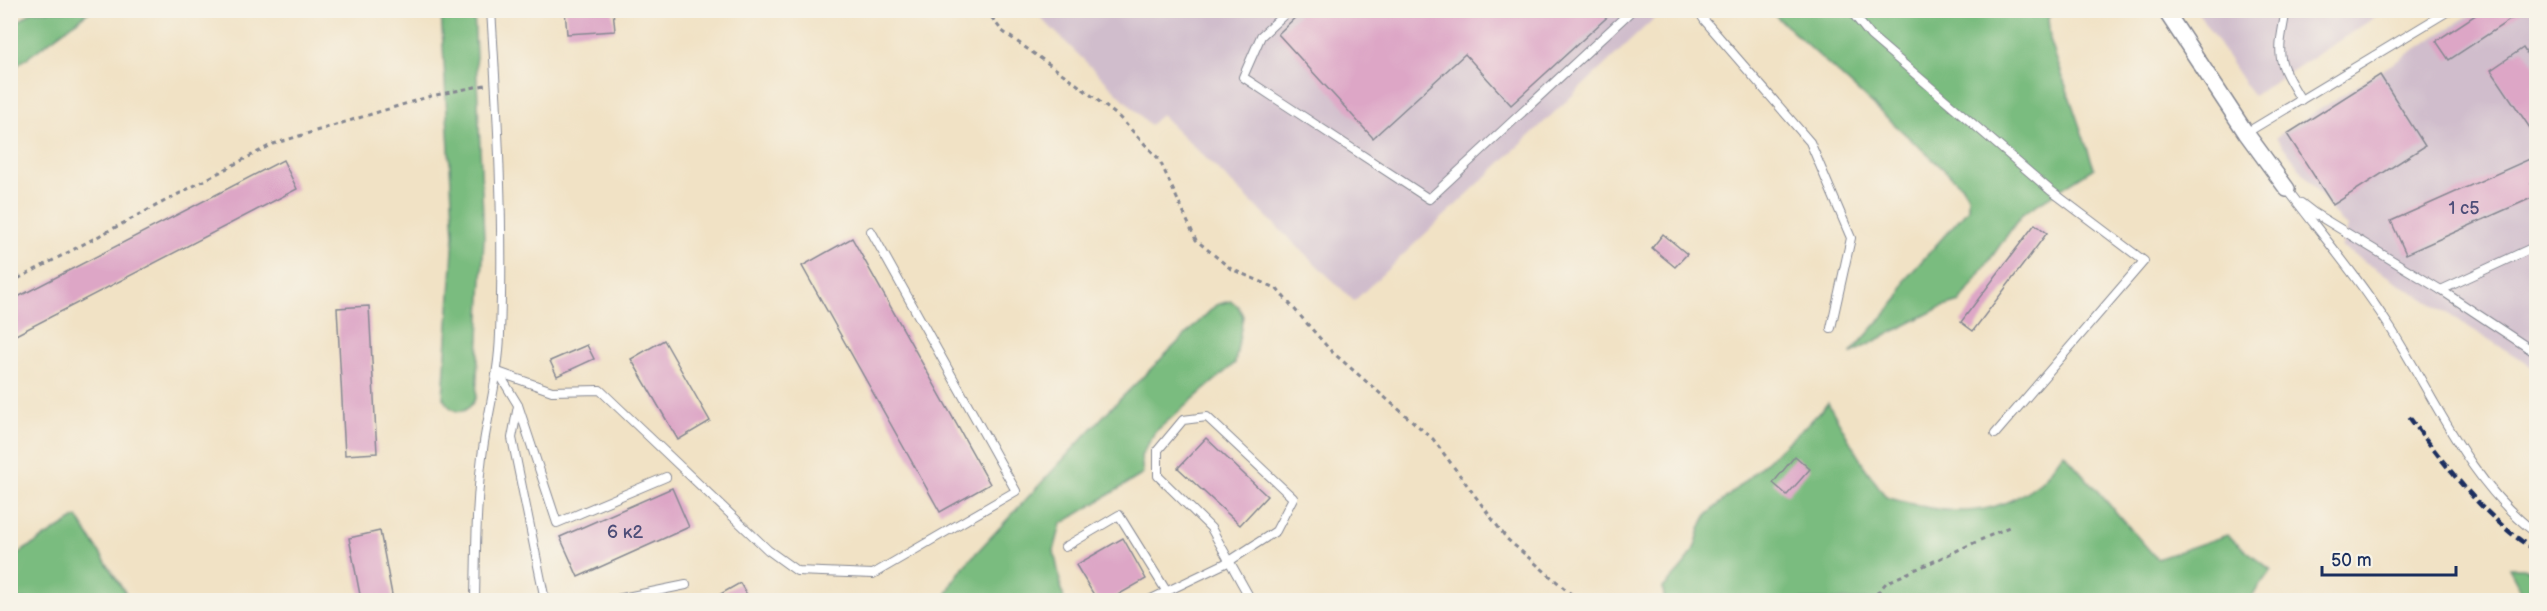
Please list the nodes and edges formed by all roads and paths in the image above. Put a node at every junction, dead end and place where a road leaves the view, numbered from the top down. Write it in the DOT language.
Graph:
graph roads {
  1 [pos="491,10"];
  2 [pos="986,10"];
  3 [pos="1289,10"];
  4 [pos="1627,10"];
  5 [pos="1698,10"];
  6 [pos="1850,10"];
  7 [pos="2166,10"];
  8 [pos="2286,10"];
  9 [pos="2450,10"];
  10 [pos="496,83"];
  11 [pos="2301,100"];
  12 [pos="2246,133"];
  13 [pos="2287,189"];
  14 [pos="871,231"];
  15 [pos="2536,246"];
  16 [pos="10,283"];
  17 [pos="2441,290"];
  18 [pos="1831,328"];
  19 [pos="2536,353"];
  20 [pos="498,372"];
  21 [pos="518,405"];
  22 [pos="1995,434"];
  23 [pos="666,477"];
  24 [pos="2011,526"];
  25 [pos="2536,533"];
  26 [pos="1065,547"];
  27 [pos="1228,562"];
  28 [pos="686,585"];
  29 [pos="1167,592"];
  30 [pos="475,600"];
  31 [pos="545,600"];
  32 [pos="612,600"];
  33 [pos="1149,600"];
  34 [pos="1251,600"];
  35 [pos="1578,600"];
  36 [pos="1871,600"];
  1 -- 10 [label="lane"];
  2 -- 35 [label="path"];
  3 -- 4 [label="lane"];
  5 -- 18 [label="lane"];
  6 -- 22 [label="lane"];
  7 -- 12 [label="street"];
  8 -- 11 [label="lane"];
  9 -- 11 [label="lane"];
  10 -- 16 [label="path"];
  10 -- 20 [label="lane"];
  11 -- 12 [label="lane"];
  12 -- 13 [label="street"];
  13 -- 17 [label="lane"];
  13 -- 25 [label="lane"];
  14 -- 20 [label="lane"];
  15 -- 17 [label="lane"];
  17 -- 19 [label="lane"];
  20 -- 21 [label="lane"];
  20 -- 30 [label="lane"];
  21 -- 23 [label="lane"];
  21 -- 31 [label="lane"];
  24 -- 36 [label="path"];
  26 -- 29 [label="lane"];
  27 -- 27 [label="lane"];
  27 -- 29 [label="lane"];
  27 -- 34 [label="lane"];
  28 -- 32 [label="lane"];
  29 -- 33 [label="lane"];
}
